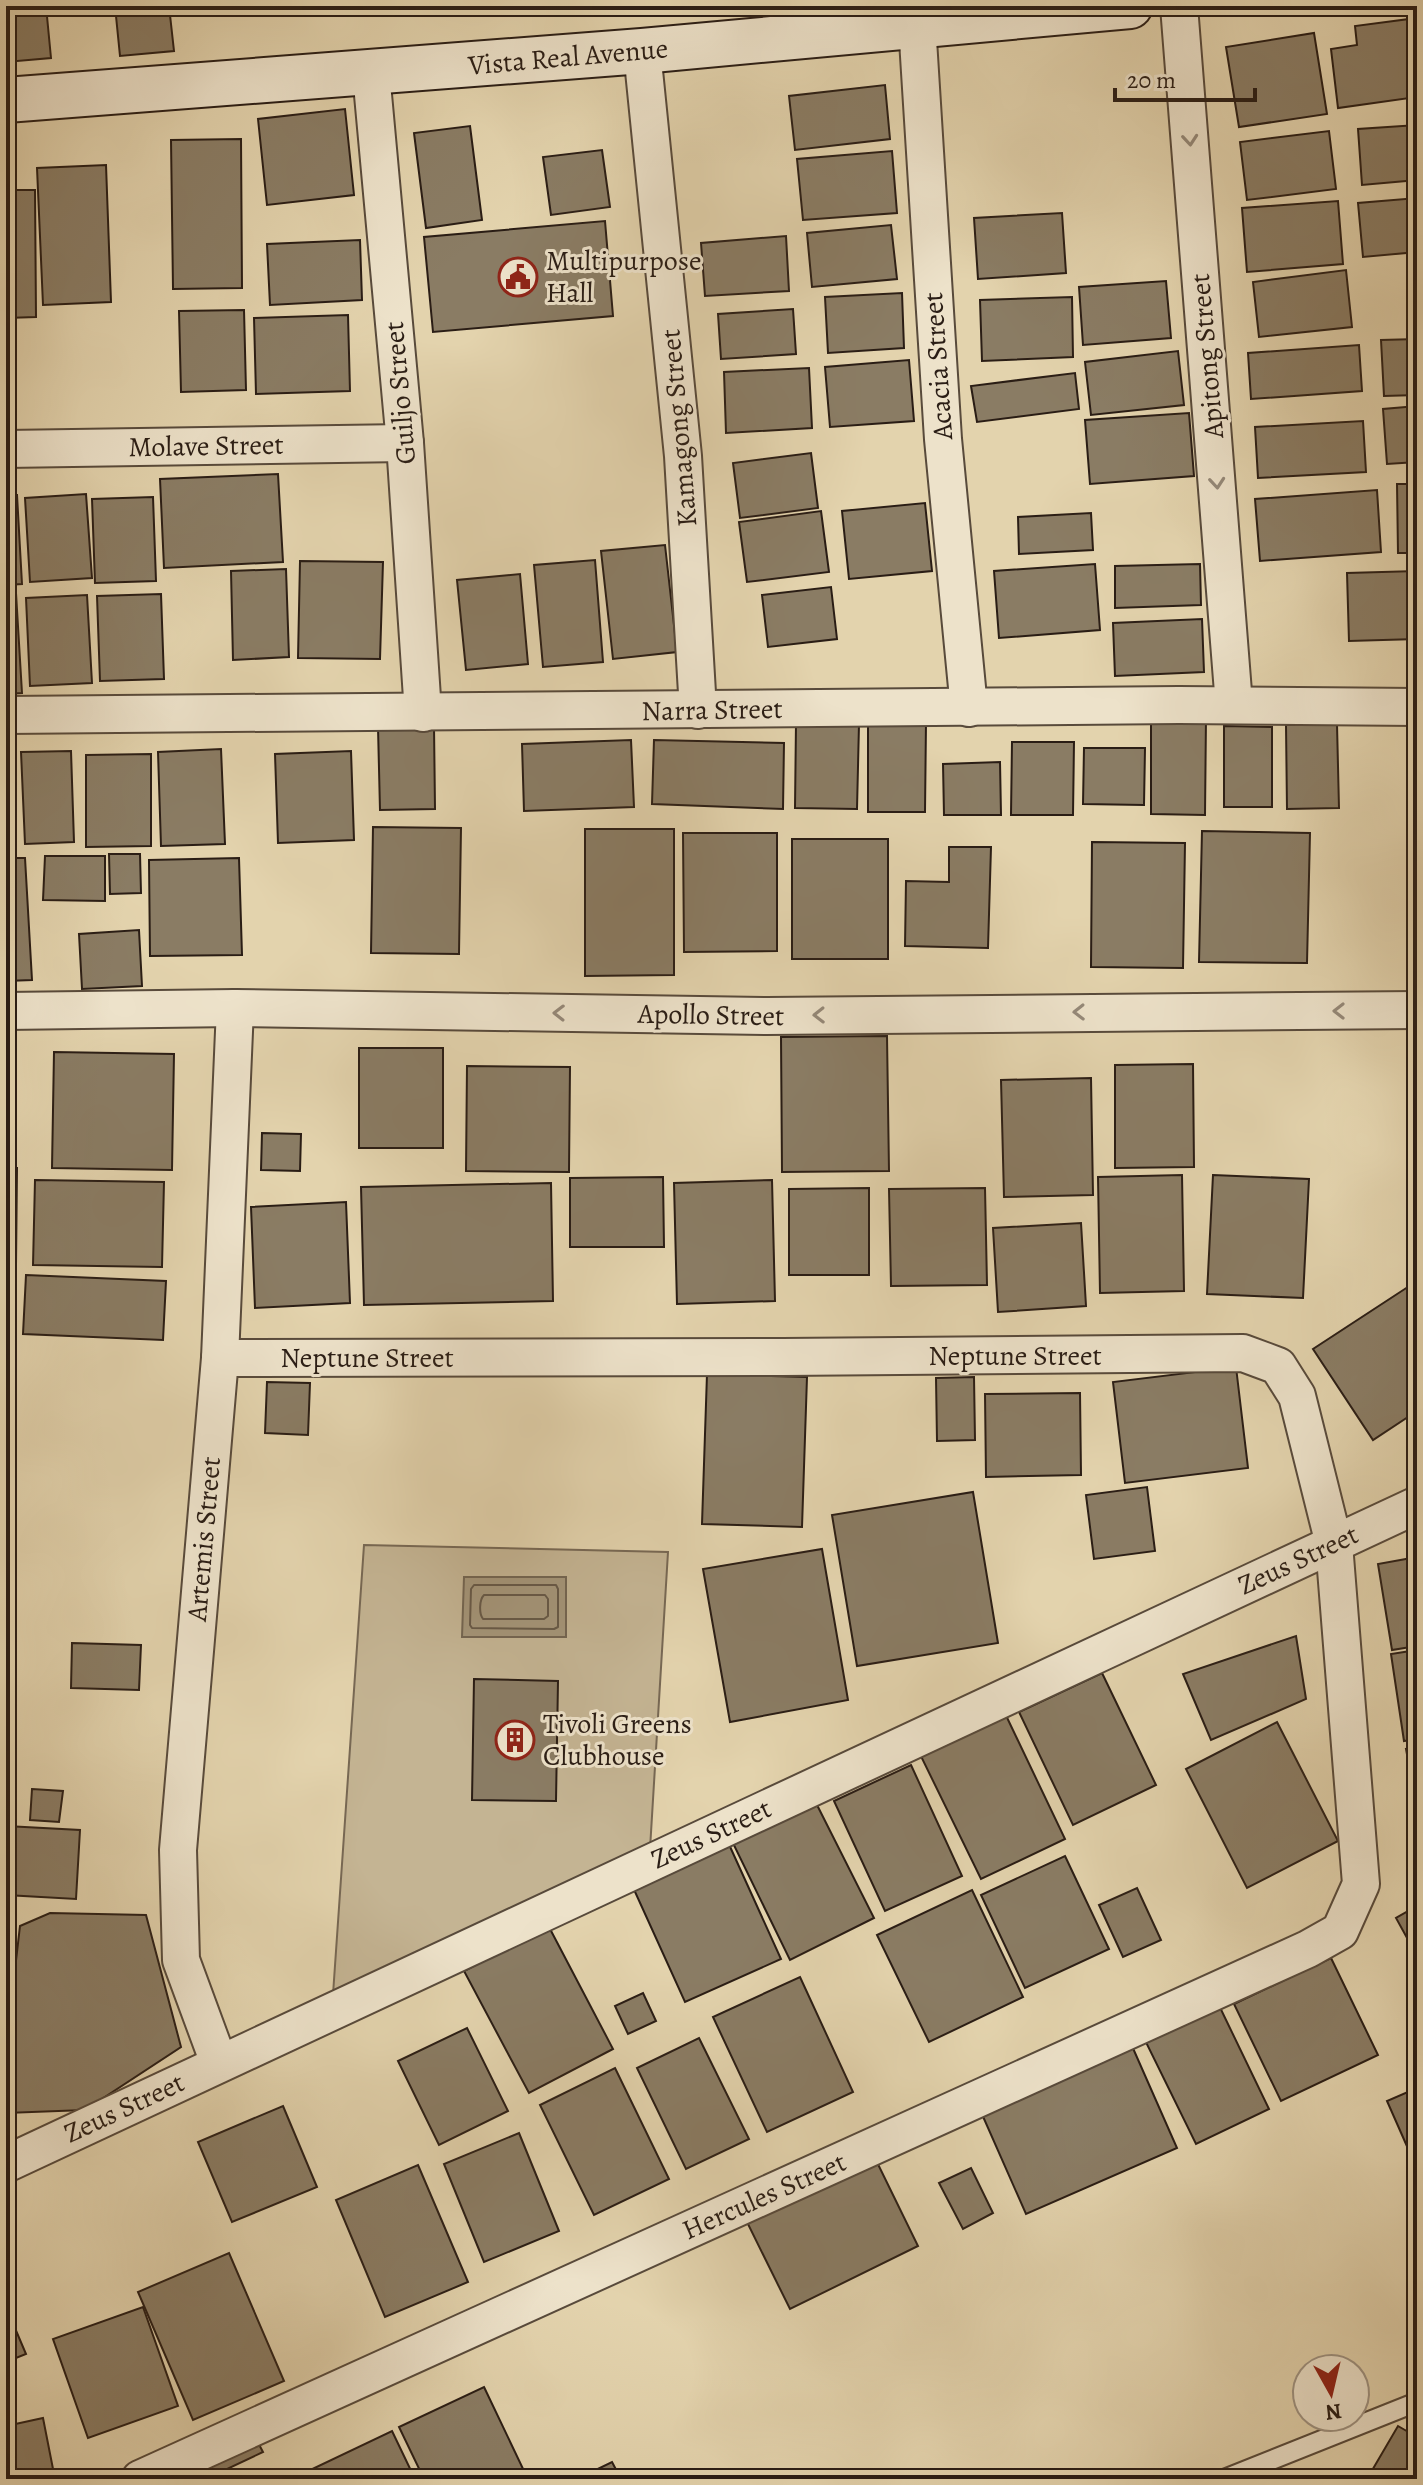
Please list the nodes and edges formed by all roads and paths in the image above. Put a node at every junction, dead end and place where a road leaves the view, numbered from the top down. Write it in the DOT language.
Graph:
graph roads {
  1 [pos="1130,6"];
  2 [pos="1179,6"];
  3 [pos="917,24"];
  4 [pos="642,51"];
  5 [pos="371,73"];
  6 [pos="6,100"];
  7 [pos="405,443"];
  8 [pos="6,449"];
  9 [pos="1234,705"];
  10 [pos="1417,707"];
  11 [pos="969,708"];
  12 [pos="698,710"];
  13 [pos="423,713"];
  14 [pos="6,715"];
  15 [pos="235,1008"];
  16 [pos="1417,1010"];
  17 [pos="6,1011"];
  18 [pos="220,1358"];
  19 [pos="1417,1505"];
  20 [pos="1334,1544"];
  21 [pos="1361,1884"];
  22 [pos="219,2063"];
  23 [pos="6,2164"];
  24 [pos="1417,2402"];
  25 [pos="140,2479"];
  26 [pos="1224,2479"];
  1 -- 3 [label="street, Vista Real Avenue"];
  2 -- 9 [label="street, Apitong Street, one-way"];
  3 -- 4 [label="street, Vista Real Avenue"];
  3 -- 11 [label="street, Acacia Street"];
  4 -- 5 [label="street, Vista Real Avenue"];
  4 -- 12 [label="street, Kamagong Street"];
  5 -- 6 [label="street, Vista Real Avenue"];
  5 -- 7 [label="street, Guiljo Street"];
  7 -- 8 [label="street, Molave Street"];
  7 -- 13 [label="street, Guiljo Street"];
  9 -- 10 [label="street, Narra Street"];
  9 -- 11 [label="street, Narra Street"];
  11 -- 12 [label="street, Narra Street"];
  12 -- 13 [label="street, Narra Street"];
  13 -- 14 [label="street, Narra Street"];
  16 -- 15 [label="street, Apollo Street, one-way"];
  15 -- 17 [label="street, Apollo Street"];
  15 -- 18 [label="street, Artemis Street"];
  18 -- 20 [label="street, Neptune Street"];
  18 -- 22 [label="street, Artemis Street"];
  19 -- 20 [label="street, Zeus Street"];
  20 -- 21 [label="street, Neptune Street"];
  20 -- 22 [label="street, Zeus Street"];
  21 -- 25 [label="street, Hercules Street"];
  22 -- 23 [label="street, Zeus Street"];
  24 -- 26 [label="lane"];
}
